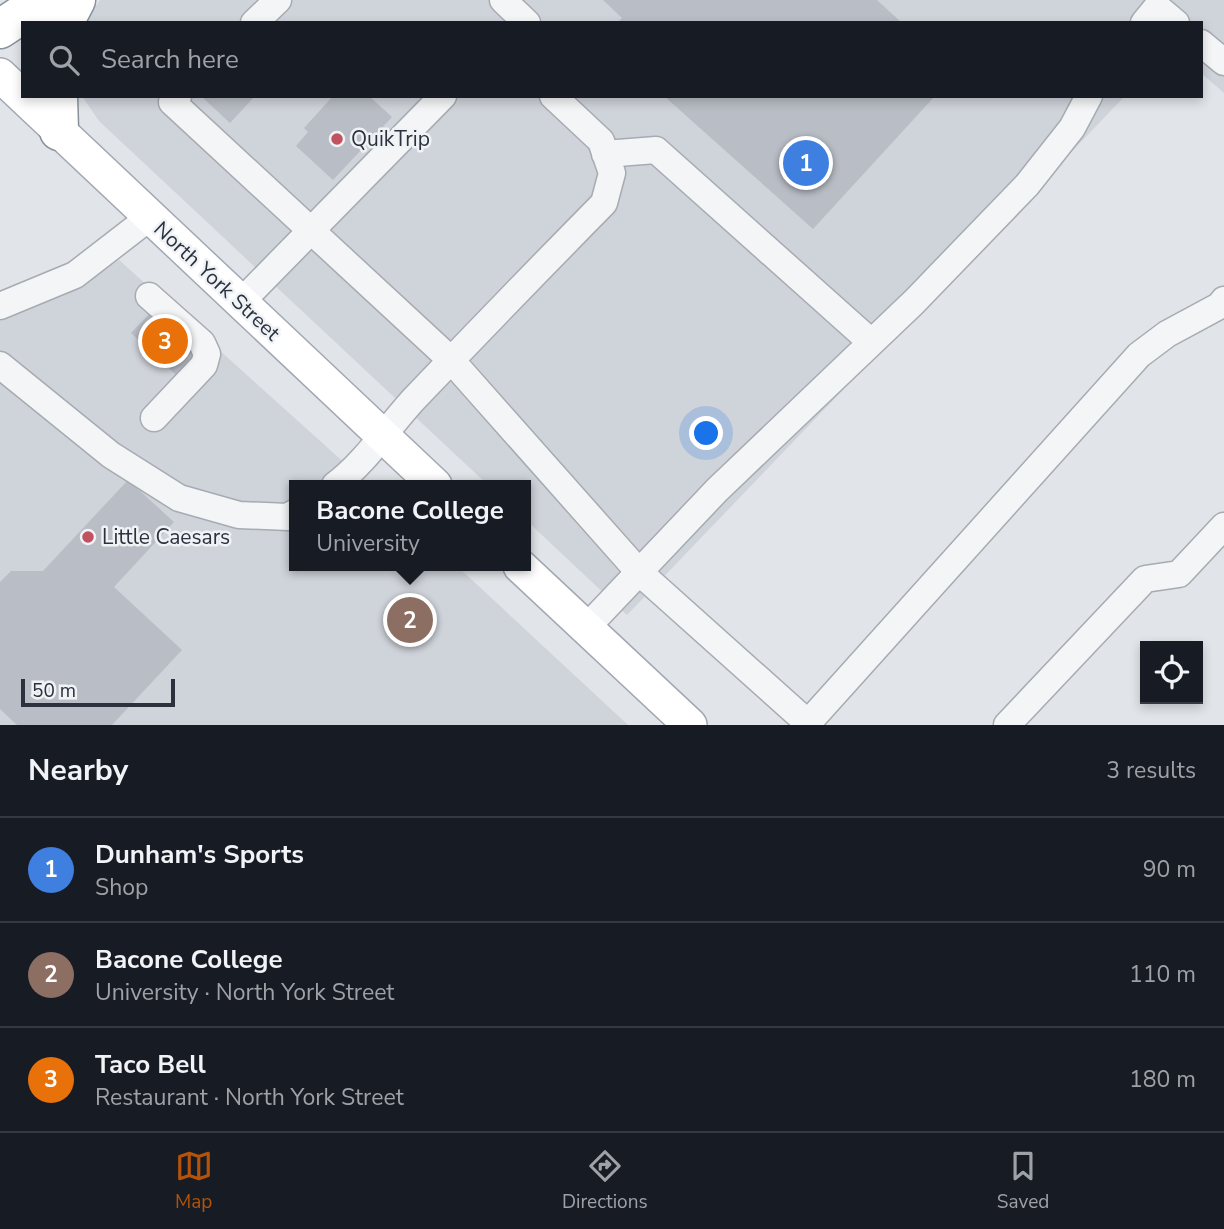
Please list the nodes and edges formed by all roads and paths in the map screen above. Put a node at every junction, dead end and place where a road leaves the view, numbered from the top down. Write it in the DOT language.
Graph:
graph roads {
  1 [pos="44,0"];
  2 [pos="76,0"];
  3 [pos="278,0"];
  4 [pos="503,0"];
  5 [pos="65,21"];
  6 [pos="256,21"];
  7 [pos="525,21"];
  8 [pos="1146,21"];
  9 [pos="1174,21"];
  10 [pos="0,29"];
  11 [pos="1203,45"];
  12 [pos="1224,62"];
  13 [pos="0,75"];
  14 [pos="21,89"];
  15 [pos="36,98"];
  16 [pos="176,98"];
  17 [pos="441,98"];
  18 [pos="555,98"];
  19 [pos="1088,98"];
  20 [pos="59,113"];
  21 [pos="605,154"];
  22 [pos="149,217"];
  23 [pos="312,233"];
  24 [pos="149,296"];
  25 [pos="1224,300"];
  26 [pos="240,303"];
  27 [pos="0,306"];
  28 [pos="871,342"];
  29 [pos="451,360"];
  30 [pos="0,365"];
  31 [pos="154,418"];
  32 [pos="381,435"];
  33 [pos="342,480"];
  34 [pos="430,480"];
  35 [pos="289,516"];
  36 [pos="1224,526"];
  37 [pos="525,571"];
  38 [pos="639,572"];
  39 [pos="586,628"];
  40 [pos="809,724"];
  41 [pos="690,725"];
  42 [pos="1007,725"];
  1 -- 10 [label="highway"];
  2 -- 5 [label="highway"];
  3 -- 6 [label="street"];
  4 -- 7 [label="street"];
  8 -- 9 [label="street"];
  11 -- 12 [label="street"];
  13 -- 14 [label="main road, North York Street"];
  15 -- 20 [label="main road, North York Street"];
  16 -- 23 [label="street"];
  17 -- 23 [label="street"];
  18 -- 21 [label="street"];
  19 -- 28 [label="street"];
  20 -- 22 [label="main road, North York Street"];
  21 -- 28 [label="street"];
  21 -- 29 [label="street"];
  22 -- 26 [label="main road, North York Street"];
  22 -- 27 [label="street"];
  23 -- 26 [label="street"];
  23 -- 29 [label="street"];
  24 -- 31 [label="street"];
  25 -- 40 [label="street"];
  26 -- 32 [label="main road, North York Street"];
  28 -- 38 [label="street"];
  29 -- 32 [label="street"];
  29 -- 38 [label="street"];
  30 -- 35 [label="street"];
  32 -- 33 [label="street"];
  32 -- 34 [label="main road, North York Street"];
  36 -- 42 [label="street"];
  37 -- 39 [label="main road"];
  38 -- 39 [label="street"];
  38 -- 40 [label="street"];
  39 -- 41 [label="main road"];
}
